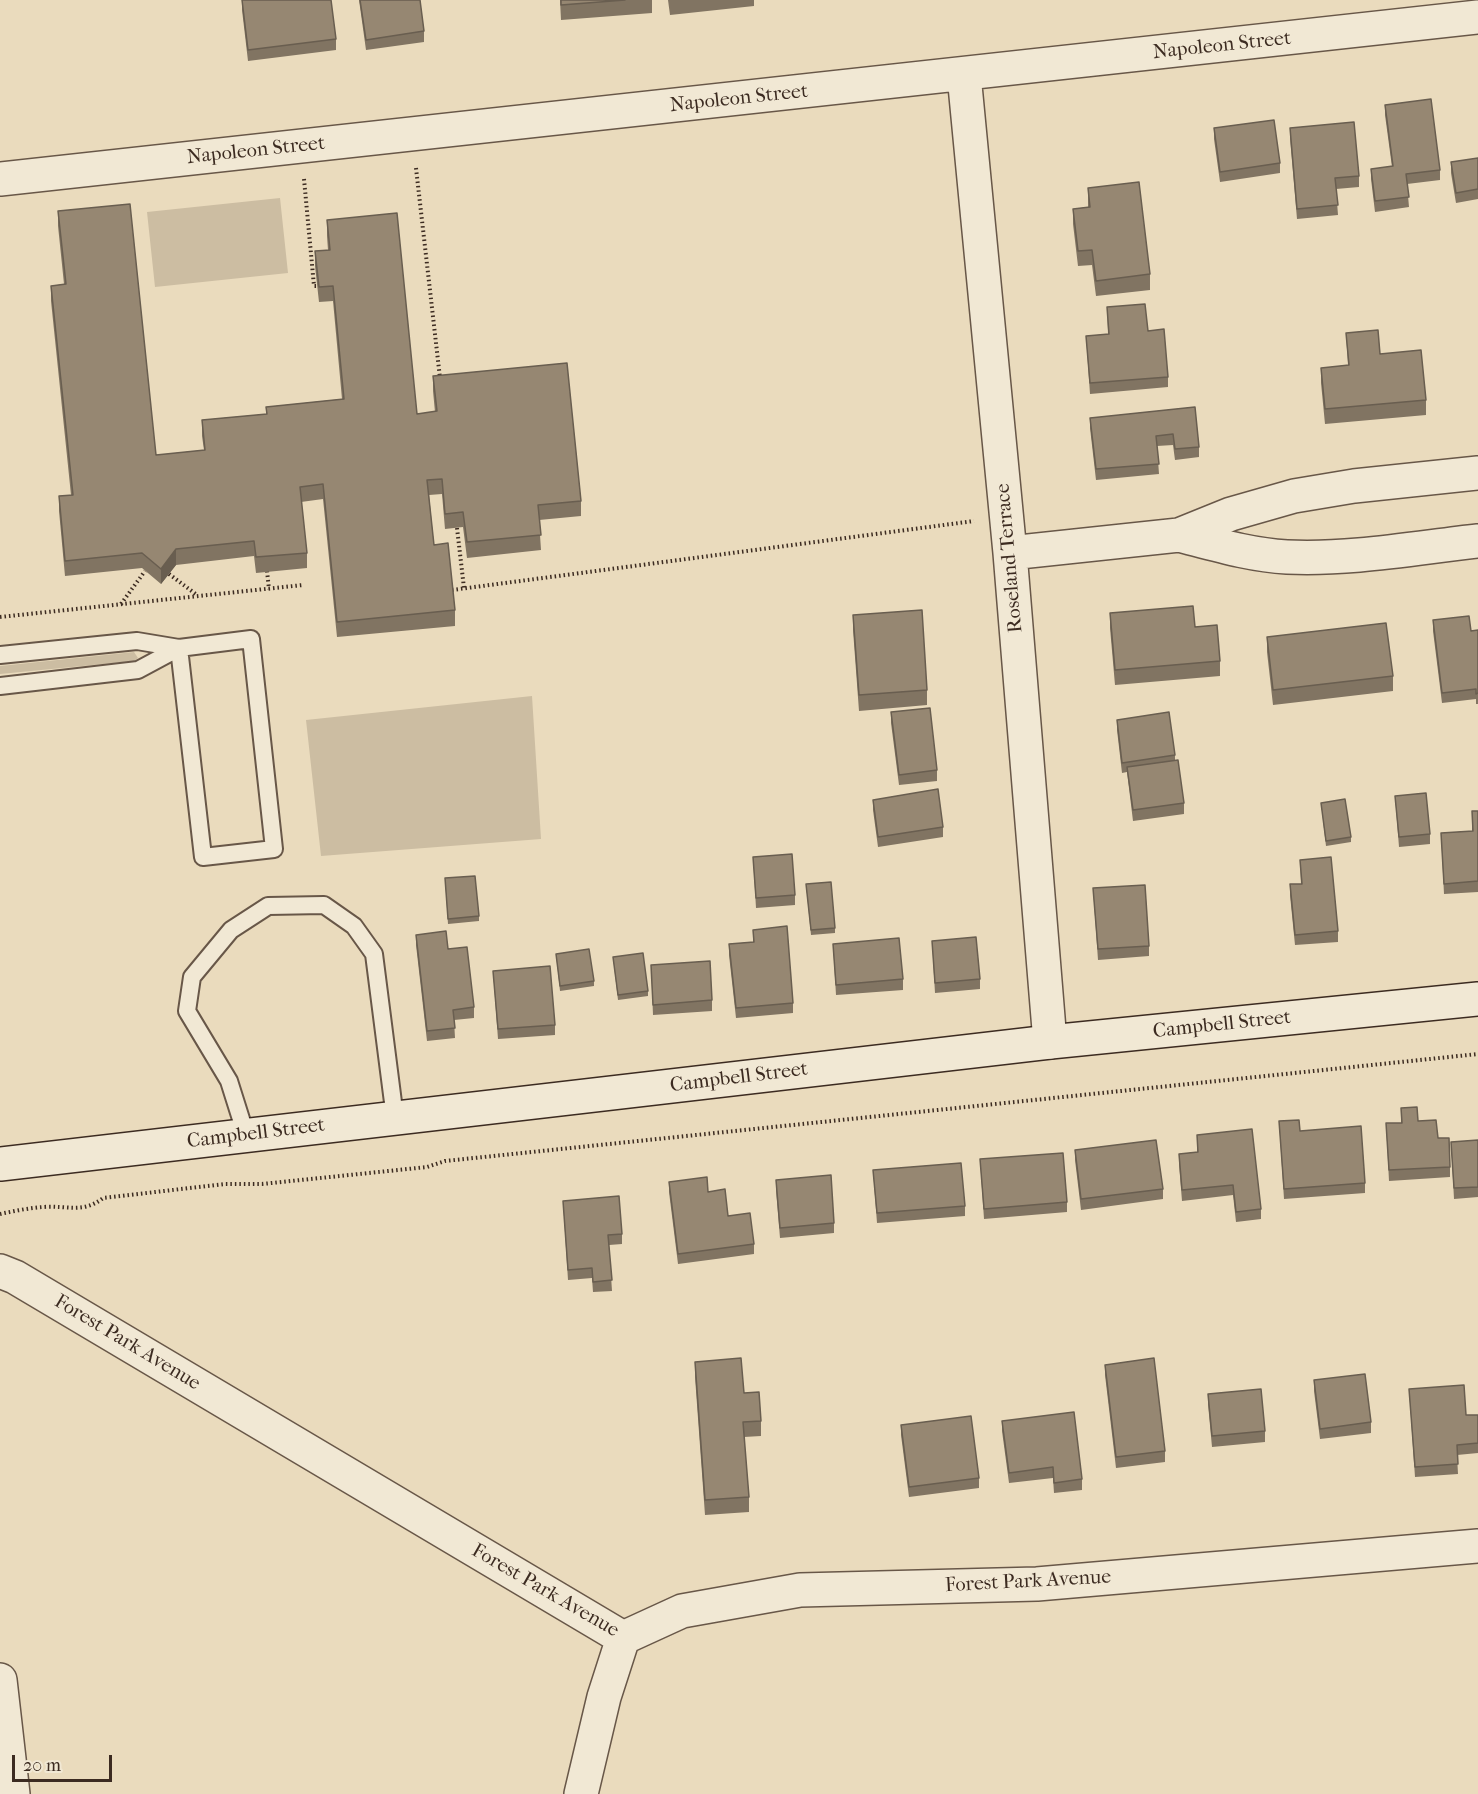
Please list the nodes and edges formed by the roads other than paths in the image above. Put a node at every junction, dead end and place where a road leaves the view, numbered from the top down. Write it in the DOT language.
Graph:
graph roads {
  1 [pos="1468,12"];
  2 [pos="964,75"];
  3 [pos="0,179"];
  4 [pos="1478,473"];
  5 [pos="1179,535"];
  6 [pos="1478,541"];
  7 [pos="1010,553"];
  8 [pos="179,648"];
  9 [pos="0,655"];
  10 [pos="0,686"];
  11 [pos="1478,999"];
  12 [pos="1050,1042"];
  13 [pos="395,1118"];
  14 [pos="246,1135"];
  15 [pos="0,1164"];
  16 [pos="0,1271"];
  17 [pos="1478,1546"];
  18 [pos="623,1638"];
  19 [pos="0,1680"];
  20 [pos="13,1794"];
  21 [pos="581,1794"];
  1 -- 2 [label="street, Napoleon Street"];
  2 -- 3 [label="street, Napoleon Street"];
  2 -- 7 [label="street, Roseland Terrace"];
  4 -- 5 [label="street"];
  5 -- 6 [label="street"];
  5 -- 7 [label="street"];
  7 -- 12 [label="street, Roseland Terrace"];
  8 -- 8 [label="lane"];
  8 -- 9 [label="lane"];
  8 -- 10 [label="lane"];
  11 -- 12 [label="street, Campbell Street"];
  12 -- 13 [label="street, Campbell Street"];
  13 -- 14 [label="street, Campbell Street"];
  13 -- 14 [label="lane"];
  14 -- 15 [label="street, Campbell Street"];
  16 -- 18 [label="street, Forest Park Avenue"];
  17 -- 18 [label="street, Forest Park Avenue"];
  18 -- 21 [label="street"];
  19 -- 20 [label="street"];
}
